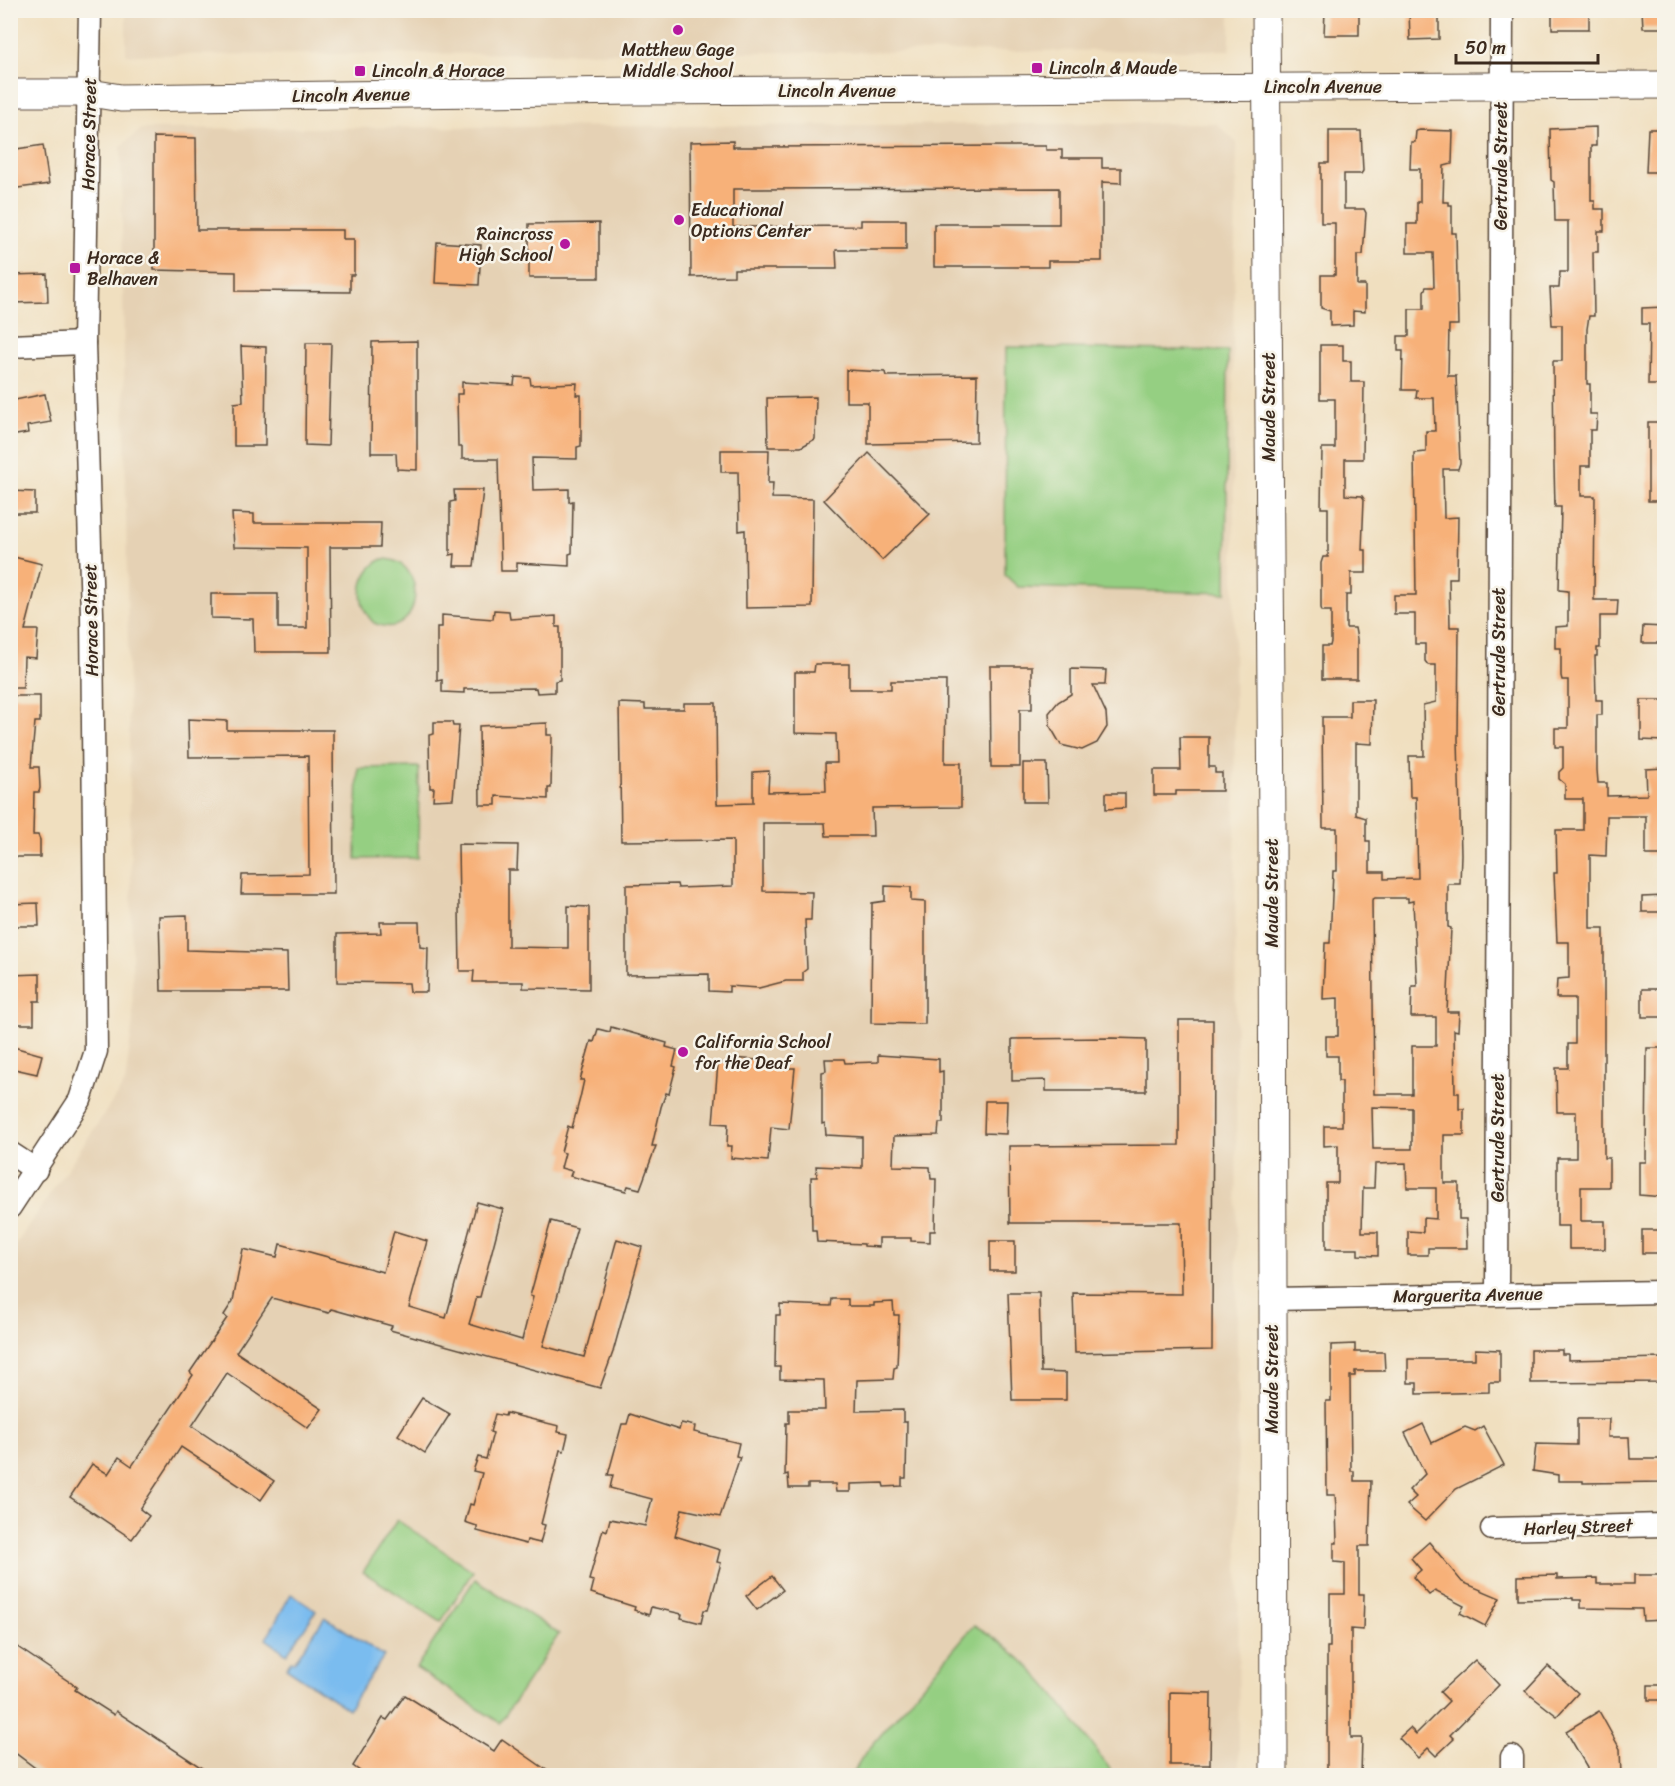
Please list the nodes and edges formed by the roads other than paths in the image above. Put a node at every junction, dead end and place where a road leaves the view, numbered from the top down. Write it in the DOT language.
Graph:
graph roads {
  1 [pos="90,10"];
  2 [pos="1266,10"];
  3 [pos="1502,10"];
  4 [pos="1665,85"];
  5 [pos="1501,86"];
  6 [pos="1267,87"];
  7 [pos="10,93"];
  8 [pos="90,93"];
  9 [pos="84,343"];
  10 [pos="10,346"];
  11 [pos="10,1153"];
  12 [pos="36,1170"];
  13 [pos="10,1207"];
  14 [pos="1665,1292"];
  15 [pos="1497,1294"];
  16 [pos="1272,1299"];
  17 [pos="1665,1525"];
  18 [pos="1492,1529"];
  19 [pos="1274,1776"];
  1 -- 8 [label="street, Horace Street"];
  2 -- 6 [label="street, Maude Street"];
  3 -- 5 [label="street, Gertrude Street"];
  4 -- 5 [label="street, Lincoln Avenue"];
  5 -- 6 [label="street, Lincoln Avenue"];
  5 -- 15 [label="street, Gertrude Street"];
  6 -- 8 [label="street, Lincoln Avenue"];
  6 -- 16 [label="street, Maude Street"];
  7 -- 8 [label="street, Lincoln Avenue"];
  8 -- 9 [label="street, Horace Street"];
  9 -- 10 [label="street"];
  9 -- 12 [label="street, Horace Street"];
  11 -- 12 [label="street"];
  12 -- 13 [label="street, Horace Street"];
  14 -- 15 [label="street, Marguerita Avenue"];
  15 -- 16 [label="street, Marguerita Avenue"];
  16 -- 19 [label="street, Maude Street"];
  17 -- 18 [label="street, Harley Street"];
}
